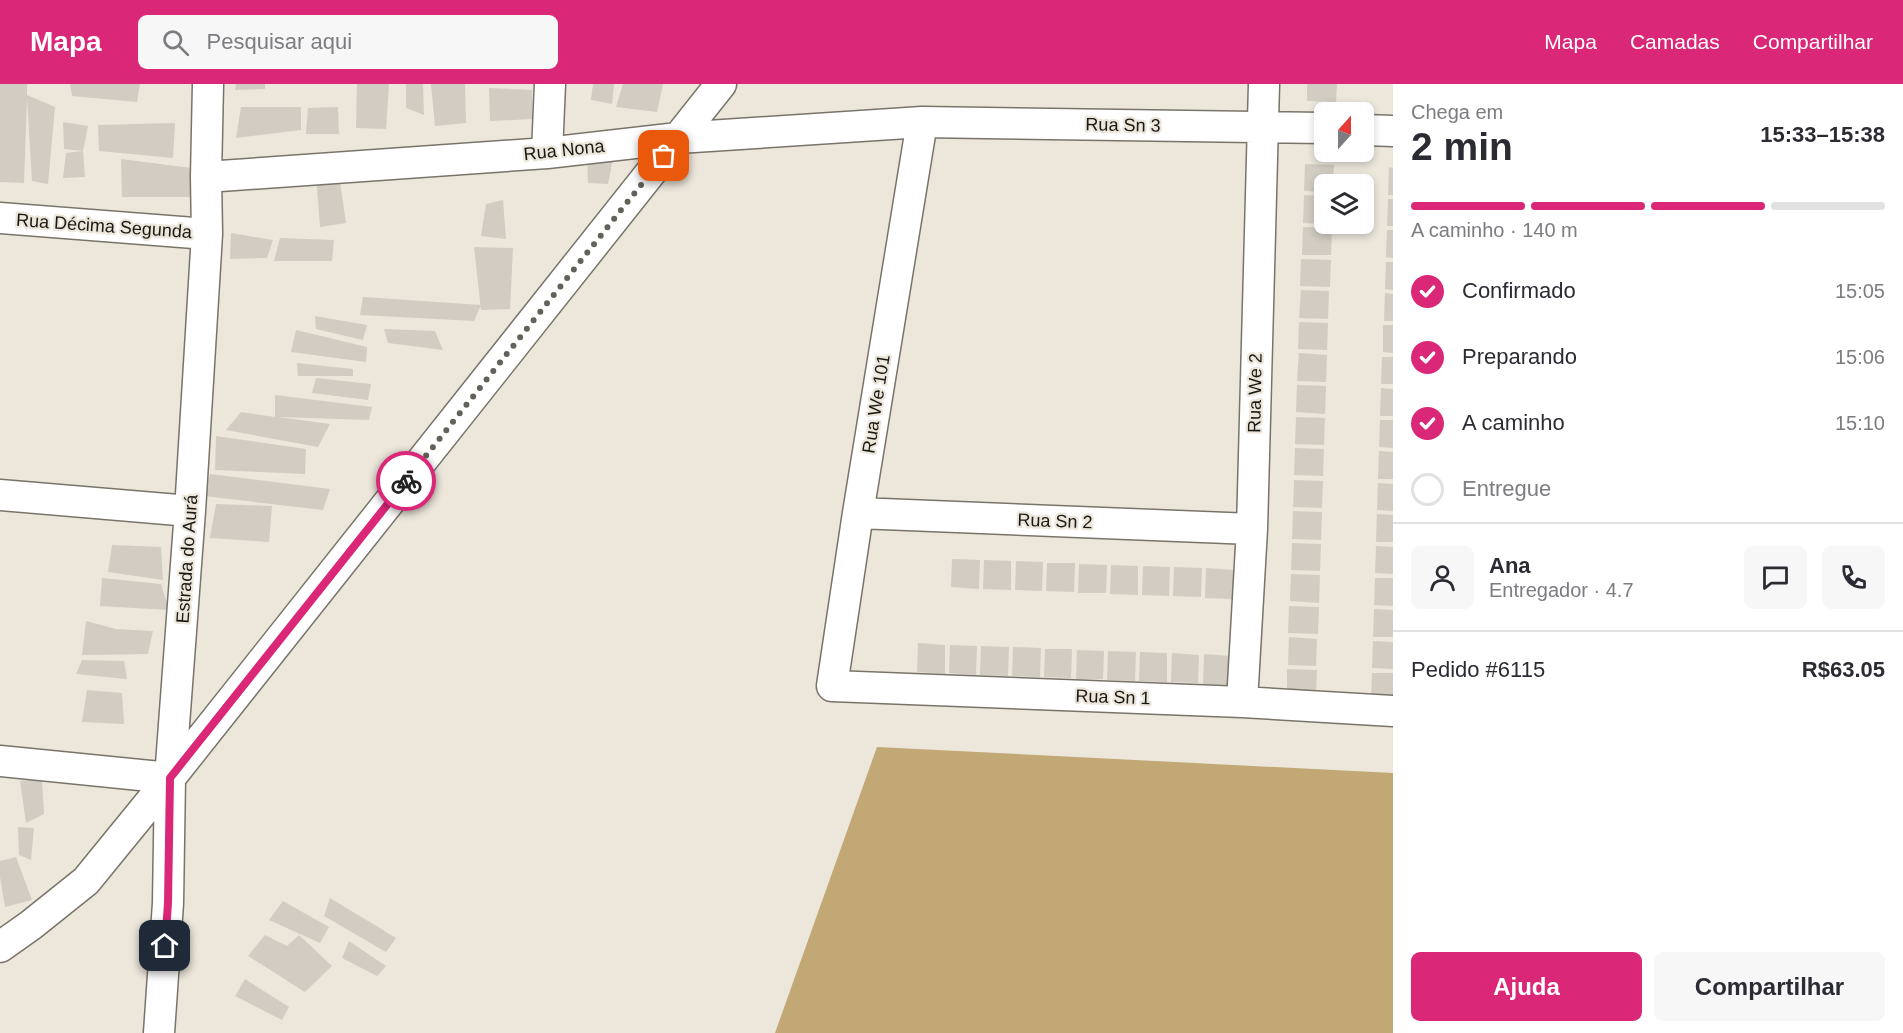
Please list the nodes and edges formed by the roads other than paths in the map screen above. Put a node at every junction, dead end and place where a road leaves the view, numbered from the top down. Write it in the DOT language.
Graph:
graph roads {
  1 [pos="208,84"];
  2 [pos="550,84"];
  3 [pos="721,84"];
  4 [pos="1264,84"];
  5 [pos="922,123"];
  6 [pos="1262,126"];
  7 [pos="1314,128"];
  8 [pos="1374,130"];
  9 [pos="1393,131"];
  10 [pos="678,138"];
  11 [pos="547,153"];
  12 [pos="206,177"];
  13 [pos="0,219"];
  14 [pos="207,234"];
  15 [pos="0,495"];
  16 [pos="190,511"];
  17 [pos="858,513"];
  18 [pos="1252,530"];
  19 [pos="832,686"];
  20 [pos="1242,702"];
  21 [pos="1393,711"];
  22 [pos="0,761"];
  23 [pos="170,778"];
  24 [pos="0,947"];
  25 [pos="159,1033"];
  1 -- 12 [label="street, Estrada do Aurá"];
  2 -- 11 [label="street"];
  3 -- 10 [label="street"];
  4 -- 6 [label="street, Rua We 2"];
  5 -- 6 [label="street, Rua Sn 3"];
  5 -- 10 [label="street, Rua Nona"];
  5 -- 17 [label="street, Rua We 101"];
  6 -- 7 [label="street, Rua Sn 3"];
  6 -- 18 [label="street, Rua We 2"];
  8 -- 9 [label="street"];
  10 -- 11 [label="street, Rua Nona"];
  10 -- 23 [label="street"];
  11 -- 12 [label="street, Rua Nona"];
  12 -- 14 [label="street, Estrada do Aurá"];
  13 -- 14 [label="street, Rua Décima Segunda"];
  14 -- 16 [label="street, Estrada do Aurá"];
  15 -- 16 [label="street"];
  16 -- 23 [label="street, Estrada do Aurá"];
  17 -- 18 [label="street, Rua Sn 2"];
  17 -- 19 [label="street, Rua We 101"];
  18 -- 20 [label="street, Rua We 2"];
  19 -- 20 [label="street, Rua Sn 1"];
  20 -- 21 [label="street, Rua Sn 1"];
  22 -- 23 [label="street"];
  23 -- 24 [label="street"];
  23 -- 25 [label="street, Estrada do Aurá"];
}
